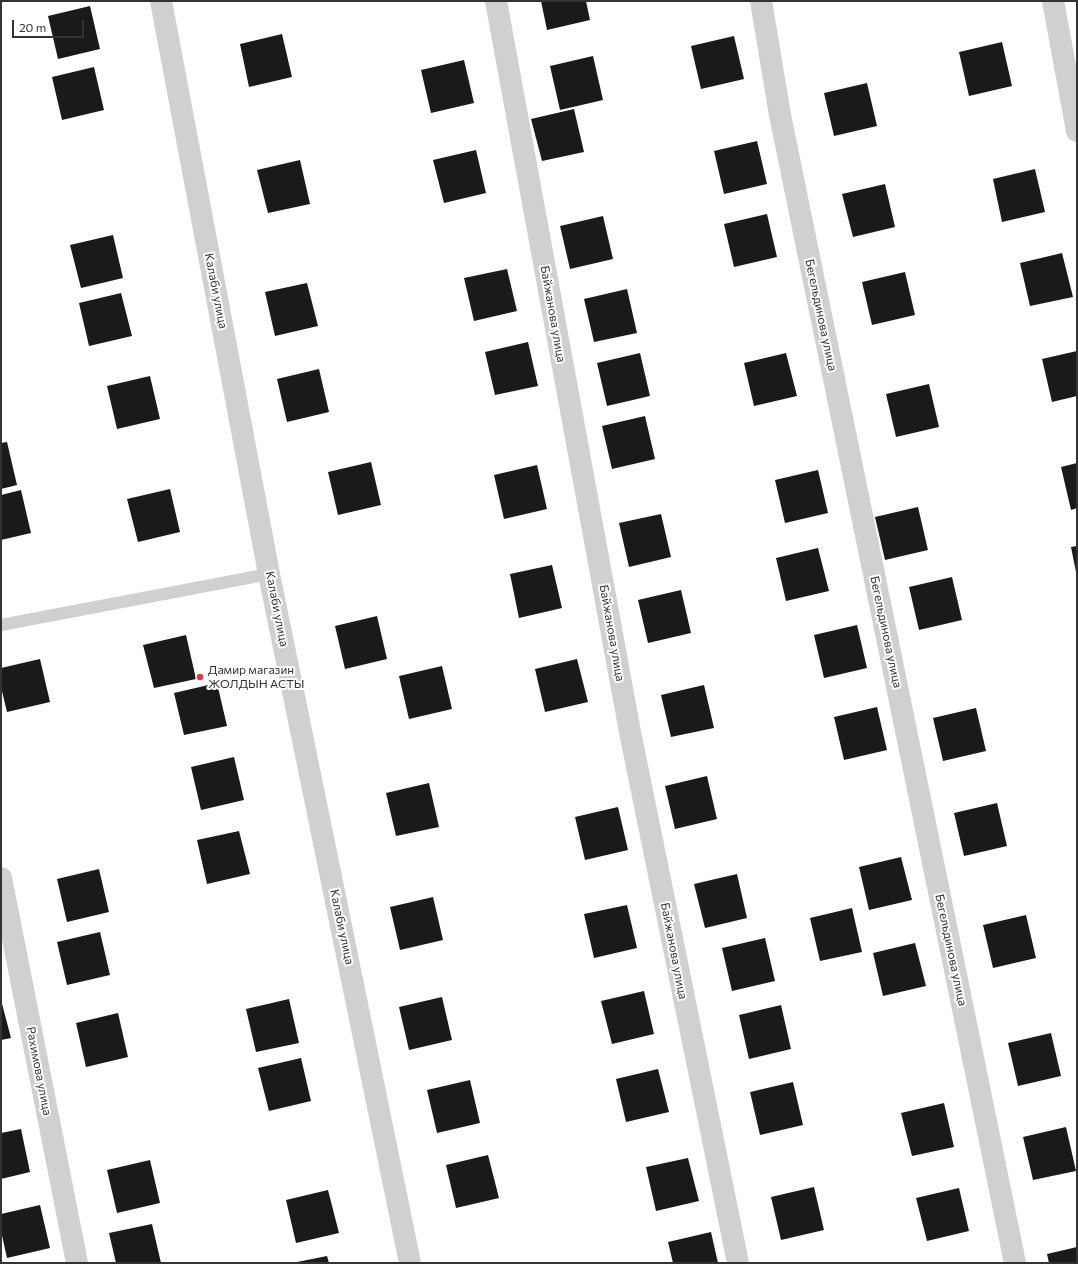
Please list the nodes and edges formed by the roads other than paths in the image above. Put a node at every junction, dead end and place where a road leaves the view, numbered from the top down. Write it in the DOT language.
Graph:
graph roads {
  1 [pos="161,1"];
  2 [pos="496,1"];
  3 [pos="761,1"];
  4 [pos="1053,1"];
  5 [pos="1077,131"];
  6 [pos="269,574"];
  7 [pos="1,625"];
  8 [pos="1,878"];
  9 [pos="77,1263"];
  10 [pos="410,1263"];
  11 [pos="738,1263"];
  12 [pos="1016,1263"];
  1 -- 6 [label="street, Калаби улица"];
  2 -- 11 [label="street, Байжанова улица"];
  3 -- 12 [label="street, Бегельдинова улица"];
  4 -- 5 [label="street"];
  6 -- 7 [label="lane"];
  6 -- 10 [label="street, Калаби улица"];
  8 -- 9 [label="street, Рахимова улица"];
}
